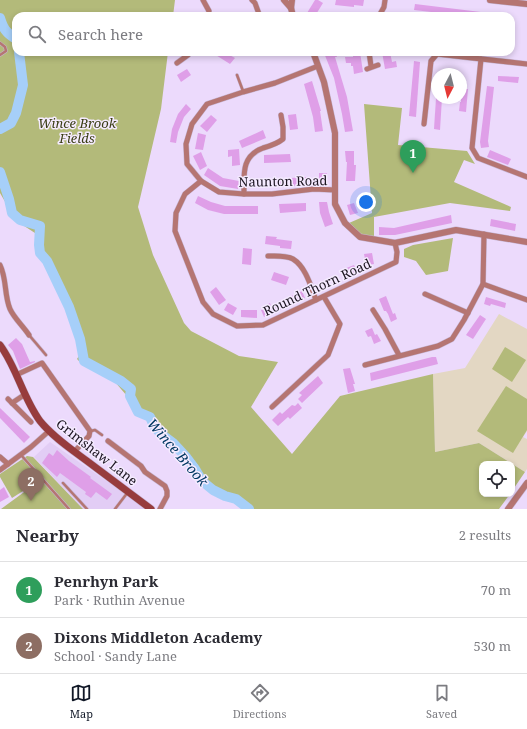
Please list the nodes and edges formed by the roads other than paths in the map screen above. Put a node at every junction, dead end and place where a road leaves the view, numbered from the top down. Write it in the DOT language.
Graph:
graph roads {
  1 [pos="203,0"];
  2 [pos="284,0"];
  3 [pos="292,0"];
  4 [pos="385,0"];
  5 [pos="490,0"];
  6 [pos="255,1"];
  7 [pos="523,3"];
  8 [pos="291,8"];
  9 [pos="209,12"];
  10 [pos="258,12"];
  11 [pos="292,12"];
  12 [pos="381,12"];
  13 [pos="0,43"];
  14 [pos="0,55"];
  15 [pos="187,56"];
  16 [pos="314,56"];
  17 [pos="369,56"];
  18 [pos="435,56"];
  19 [pos="455,56"];
  20 [pos="481,59"];
  21 [pos="177,63"];
  22 [pos="527,64"];
  23 [pos="378,65"];
  24 [pos="318,66"];
  25 [pos="237,75"];
  26 [pos="243,92"];
  27 [pos="281,115"];
  28 [pos="424,124"];
  29 [pos="527,177"];
  30 [pos="202,181"];
  31 [pos="334,190"];
  32 [pos="244,194"];
  33 [pos="484,234"];
  34 [pos="527,242"];
  35 [pos="395,243"];
  36 [pos="268,256"];
  37 [pos="0,265"];
  38 [pos="483,284"];
  39 [pos="3,288"];
  40 [pos="425,294"];
  41 [pos="324,297"];
  42 [pos="316,300"];
  43 [pos="527,300"];
  44 [pos="373,310"];
  45 [pos="468,313"];
  46 [pos="29,335"];
  47 [pos="1,350"];
  48 [pos="46,355"];
  49 [pos="399,355"];
  50 [pos="365,365"];
  51 [pos="16,375"];
  52 [pos="24,395"];
  53 [pos="272,406"];
  54 [pos="31,422"];
  55 [pos="89,429"];
  56 [pos="49,431"];
  57 [pos="102,435"];
  58 [pos="108,441"];
  59 [pos="74,452"];
  60 [pos="21,454"];
  61 [pos="0,457"];
  62 [pos="8,464"];
  63 [pos="0,470"];
  64 [pos="63,483"];
  65 [pos="527,483"];
  66 [pos="128,492"];
  67 [pos="69,509"];
  68 [pos="87,509"];
  69 [pos="115,509"];
  70 [pos="151,509"];
  71 [pos="160,509"];
  72 [pos="508,509"];
  1 -- 9 [label="street"];
  2 -- 8 [label="street"];
  3 -- 8 [label="street"];
  4 -- 12 [label="street"];
  5 -- 7 [label="street"];
  6 -- 10 [label="street"];
  8 -- 11 [label="street"];
  13 -- 14 [label="lane"];
  15 -- 21 [label="street"];
  16 -- 24 [label="street"];
  17 -- 23 [label="street"];
  18 -- 28 [label="street"];
  19 -- 20 [label="street"];
  20 -- 22 [label="street"];
  20 -- 29 [label="street"];
  24 -- 26 [label="street, Naunton Road"];
  24 -- 31 [label="street"];
  25 -- 26 [label="lane"];
  26 -- 30 [label="street, Naunton Road"];
  27 -- 32 [label="street"];
  30 -- 32 [label="street, Naunton Road"];
  30 -- 42 [label="street, Round Thorn Road"];
  31 -- 32 [label="street, Naunton Road"];
  31 -- 35 [label="street"];
  33 -- 34 [label="street"];
  33 -- 35 [label="street"];
  33 -- 38 [label="street"];
  35 -- 41 [label="street, Round Thorn Road"];
  36 -- 42 [label="street"];
  37 -- 39 [label="street"];
  38 -- 43 [label="street"];
  38 -- 45 [label="street"];
  39 -- 46 [label="street"];
  40 -- 45 [label="street"];
  41 -- 42 [label="street, Round Thorn Road"];
  41 -- 53 [label="street"];
  44 -- 49 [label="street"];
  45 -- 49 [label="street"];
  46 -- 48 [label="lane"];
  47 -- 51 [label="main road, Grimshaw Lane"];
  49 -- 50 [label="street"];
  51 -- 52 [label="main road, Grimshaw Lane"];
  51 -- 55 [label="street"];
  52 -- 54 [label="street"];
  52 -- 56 [label="main road, Grimshaw Lane"];
  55 -- 57 [label="lane"];
  55 -- 59 [label="street"];
  56 -- 59 [label="main road, Grimshaw Lane"];
  56 -- 60 [label="street"];
  58 -- 71 [label="street"];
  59 -- 66 [label="main road, Grimshaw Lane"];
  60 -- 62 [label="street"];
  60 -- 67 [label="lane"];
  61 -- 62 [label="street"];
  62 -- 63 [label="street"];
  64 -- 68 [label="lane"];
  65 -- 72 [label="street"];
  66 -- 69 [label="lane"];
  66 -- 70 [label="main road, Grimshaw Lane"];
}
